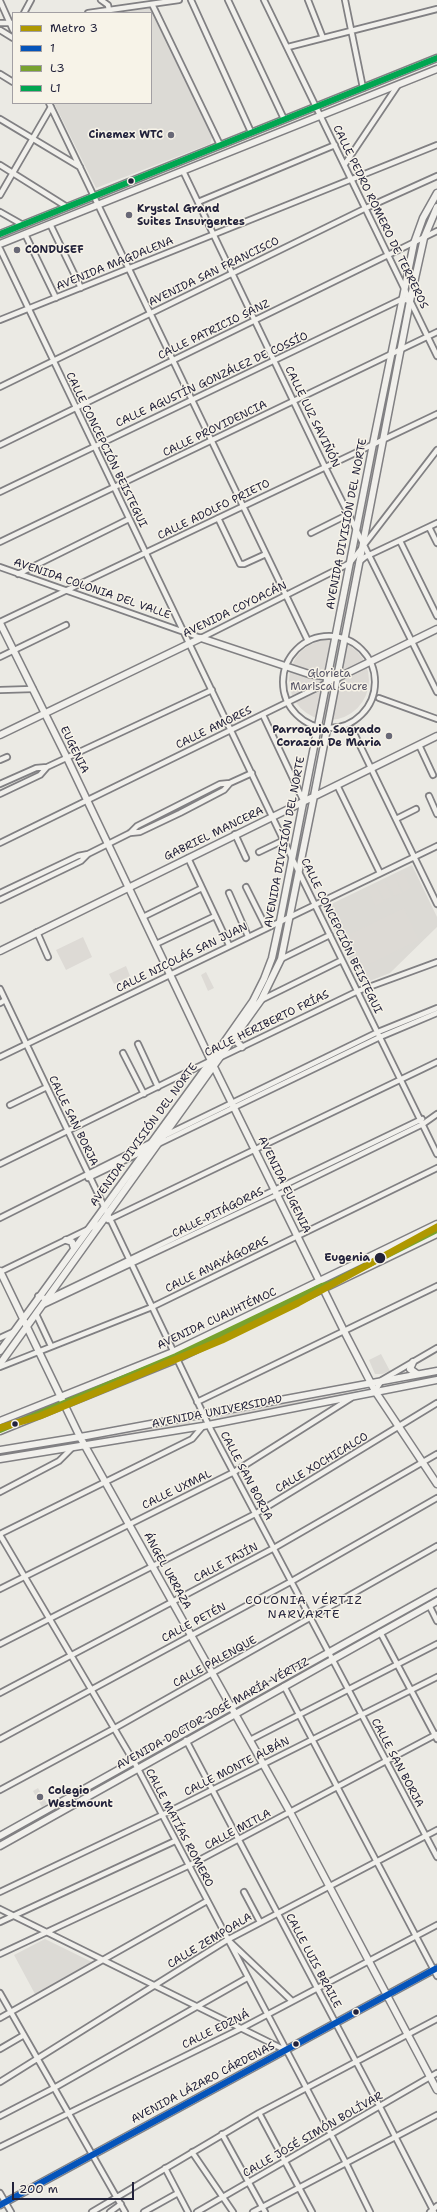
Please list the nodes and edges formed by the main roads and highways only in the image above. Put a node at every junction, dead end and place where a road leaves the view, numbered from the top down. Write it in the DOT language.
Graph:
graph roads {
  1 [pos="437,58"];
  2 [pos="437,69"];
  3 [pos="437,193"];
  4 [pos="437,207"];
  5 [pos="0,234"];
  6 [pos="0,244"];
  7 [pos="0,623"];
  8 [pos="437,629"];
  9 [pos="201,638"];
  10 [pos="338,678"];
  11 [pos="328,680"];
  12 [pos="45,713"];
  13 [pos="0,735"];
  14 [pos="437,736"];
  15 [pos="314,796"];
  16 [pos="304,802"];
  17 [pos="128,886"];
  18 [pos="0,951"];
  19 [pos="234,1039"];
  20 [pos="242,1047"];
  21 [pos="212,1064"];
  22 [pos="437,1224"];
  23 [pos="437,1234"];
  24 [pos="66,1240"];
  25 [pos="74,1248"];
  26 [pos="0,1272"];
  27 [pos="320,1281"];
  28 [pos="324,1290"];
  29 [pos="23,1319"];
  30 [pos="27,1327"];
  31 [pos="0,1351"];
  32 [pos="413,1362"];
  33 [pos="0,1366"];
  34 [pos="437,1371"];
  35 [pos="416,1374"];
  36 [pos="437,1380"];
  37 [pos="370,1382"];
  38 [pos="375,1391"];
  39 [pos="59,1397"];
  40 [pos="64,1405"];
  41 [pos="0,1421"];
  42 [pos="0,1431"];
  43 [pos="80,1437"];
  44 [pos="85,1446"];
  45 [pos="0,1450"];
  46 [pos="0,1460"];
  47 [pos="437,1484"];
  48 [pos="437,1592"];
  49 [pos="437,1601"];
  50 [pos="231,1706"];
  51 [pos="235,1714"];
  52 [pos="0,1836"];
  53 [pos="0,1846"];
  54 [pos="435,1969"];
  55 [pos="387,1995"];
  56 [pos="437,2090"];
  57 [pos="3,2203"];
  1 -- 5 [label="main road"];
  2 -- 6 [label="main road"];
  3 -- 11 [label="main road, AVENIDA DIVISIÓN DEL NORTE"];
  4 -- 10 [label="main road, AVENIDA DIVISIÓN DEL NORTE"];
  7 -- 12 [label="main road, EUGENIA"];
  8 -- 10 [label="main road"];
  9 -- 11 [label="main road, AVENIDA COLONIA DEL VALLE"];
  9 -- 12 [label="main road, AVENIDA COYOACÁN"];
  10 -- 11 [label="main road, AVENIDA COLONIA DEL VALLE"];
  10 -- 15 [label="main road, AVENIDA DIVISIÓN DEL NORTE"];
  11 -- 16 [label="main road, AVENIDA DIVISIÓN DEL NORTE"];
  12 -- 13 [label="main road, AVENIDA COYOACÁN"];
  12 -- 17 [label="main road, EUGENIA"];
  14 -- 15 [label="main road, GABRIEL MANCERA"];
  15 -- 16 [label="main road, GABRIEL MANCERA"];
  15 -- 19 [label="main road, AVENIDA DIVISIÓN DEL NORTE"];
  16 -- 17 [label="main road, GABRIEL MANCERA"];
  16 -- 21 [label="main road, AVENIDA DIVISIÓN DEL NORTE"];
  17 -- 18 [label="main road, GABRIEL MANCERA"];
  17 -- 21 [label="main road, AVENIDA EUGENIA"];
  19 -- 20 [label="main road"];
  19 -- 21 [label="main road, AVENIDA DIVISIÓN DEL NORTE"];
  21 -- 25 [label="main road, AVENIDA DIVISIÓN DEL NORTE"];
  21 -- 27 [label="main road, AVENIDA EUGENIA"];
  21 -- 30 [label="main road, AVENIDA DIVISIÓN DEL NORTE"];
  22 -- 27 [label="main road, AVENIDA CUAUHTÉMOC"];
  23 -- 28 [label="main road, AVENIDA CUAUHTÉMOC"];
  24 -- 25 [label="main road"];
  25 -- 29 [label="main road, AVENIDA DIVISIÓN DEL NORTE"];
  26 -- 29 [label="main road"];
  27 -- 28 [label="main road, AVENIDA EUGENIA"];
  27 -- 39 [label="main road, AVENIDA CUAUHTÉMOC"];
  28 -- 37 [label="main road, AVENIDA EUGENIA"];
  28 -- 40 [label="main road, AVENIDA CUAUHTÉMOC"];
  29 -- 30 [label="main road"];
  29 -- 31 [label="main road, AVENIDA DIVISIÓN DEL NORTE"];
  30 -- 33 [label="main road, AVENIDA DIVISIÓN DEL NORTE"];
  30 -- 39 [label="main road"];
  32 -- 35 [label="main road"];
  34 -- 35 [label="main road, AVENIDA UNIVERSIDAD"];
  35 -- 37 [label="main road, AVENIDA UNIVERSIDAD"];
  36 -- 38 [label="main road, AVENIDA UNIVERSIDAD"];
  37 -- 38 [label="main road, AVENIDA EUGENIA"];
  37 -- 43 [label="main road, AVENIDA UNIVERSIDAD"];
  38 -- 44 [label="main road, AVENIDA UNIVERSIDAD"];
  38 -- 47 [label="main road, AVENIDA EUGENIA"];
  39 -- 40 [label="main road"];
  39 -- 41 [label="main road, AVENIDA CUAUHTÉMOC"];
  40 -- 42 [label="main road, AVENIDA CUAUHTÉMOC"];
  40 -- 43 [label="main road"];
  43 -- 44 [label="main road, ÁNGEL URRAZA"];
  43 -- 45 [label="main road, AVENIDA UNIVERSIDAD"];
  44 -- 46 [label="main road, AVENIDA UNIVERSIDAD"];
  44 -- 50 [label="main road, ÁNGEL URRAZA"];
  48 -- 50 [label="main road, AVENIDA DOCTOR JOSÉ MARÍA VÉRTIZ"];
  49 -- 51 [label="main road, AVENIDA DOCTOR JOSÉ MARÍA VÉRTIZ"];
  50 -- 51 [label="main road, ÁNGEL URRAZA"];
  50 -- 52 [label="main road, AVENIDA DOCTOR JOSÉ MARÍA VÉRTIZ"];
  51 -- 53 [label="main road, AVENIDA DOCTOR JOSÉ MARÍA VÉRTIZ"];
  51 -- 55 [label="main road"];
  54 -- 55 [label="main road, AVENIDA LÁZARO CÁRDENAS"];
  55 -- 56 [label="main road"];
  55 -- 57 [label="main road, AVENIDA LÁZARO CÁRDENAS"];
}
